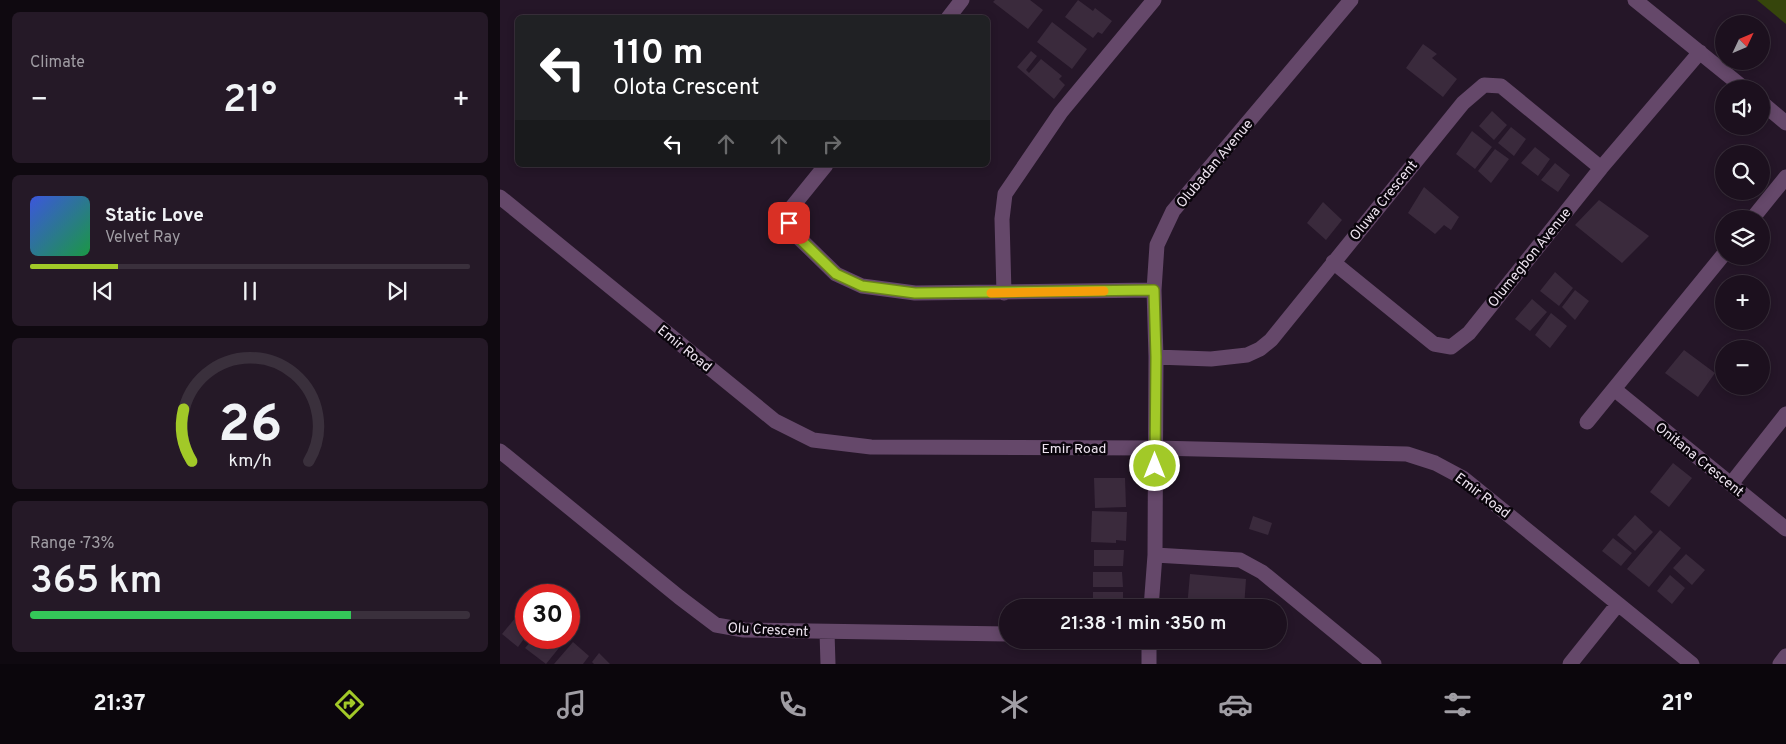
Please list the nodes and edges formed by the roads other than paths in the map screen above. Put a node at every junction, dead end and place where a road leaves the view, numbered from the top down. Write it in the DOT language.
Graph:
graph roads {
  1 [pos="962,0"];
  2 [pos="1154,0"];
  3 [pos="1635,0"];
  4 [pos="1349,1"];
  5 [pos="950,15"];
  6 [pos="1700,52"];
  7 [pos="1734,80"];
  8 [pos="1770,110"];
  9 [pos="1786,123"];
  10 [pos="824,167"];
  11 [pos="1601,168"];
  12 [pos="1786,177"];
  13 [pos="500,197"];
  14 [pos="1759,210"];
  15 [pos="1333,262"];
  16 [pos="1715,265"];
  17 [pos="1154,290"];
  18 [pos="1004,293"];
  19 [pos="1156,357"];
  20 [pos="1614,389"];
  21 [pos="1786,414"];
  22 [pos="1587,422"];
  23 [pos="1155,448"];
  24 [pos="500,452"];
  25 [pos="1730,484"];
  26 [pos="1786,529"];
  27 [pos="1155,556"];
  28 [pos="1152,599"];
  29 [pos="1618,604"];
  30 [pos="827,632"];
  31 [pos="999,634"];
  32 [pos="1148,649"];
  33 [pos="1786,656"];
  34 [pos="828,664"];
  35 [pos="1149,664"];
  36 [pos="1374,664"];
  37 [pos="1570,664"];
  38 [pos="1692,664"];
  39 [pos="1780,664"];
  1 -- 5 [label="street"];
  2 -- 18 [label="street"];
  3 -- 6 [label="street"];
  4 -- 17 [label="street, Olubadan Avenue"];
  6 -- 7 [label="street"];
  6 -- 11 [label="street, Olumegbon Avenue"];
  8 -- 9 [label="street"];
  10 -- 18 [label="street"];
  11 -- 15 [label="street, Oluwa Crescent"];
  11 -- 15 [label="street, Olumegbon Avenue"];
  12 -- 14 [label="street"];
  13 -- 23 [label="street, Emir Road"];
  15 -- 19 [label="street, Oluwa Crescent"];
  16 -- 20 [label="street"];
  17 -- 18 [label="street"];
  17 -- 19 [label="street, Olubadan Avenue"];
  19 -- 23 [label="street, Olubadan Avenue"];
  20 -- 22 [label="street"];
  20 -- 25 [label="street, Onitana Crescent"];
  21 -- 25 [label="street"];
  23 -- 27 [label="street, Olubadan Avenue"];
  23 -- 29 [label="street, Emir Road"];
  24 -- 30 [label="street, Olu Crescent"];
  25 -- 26 [label="street, Onitana Crescent"];
  27 -- 28 [label="street, Olubadan Avenue"];
  27 -- 36 [label="street"];
  29 -- 37 [label="street"];
  29 -- 38 [label="street, Emir Road"];
  30 -- 31 [label="street, Olu Crescent"];
  30 -- 34 [label="street"];
  32 -- 35 [label="street"];
  33 -- 39 [label="street"];
}
